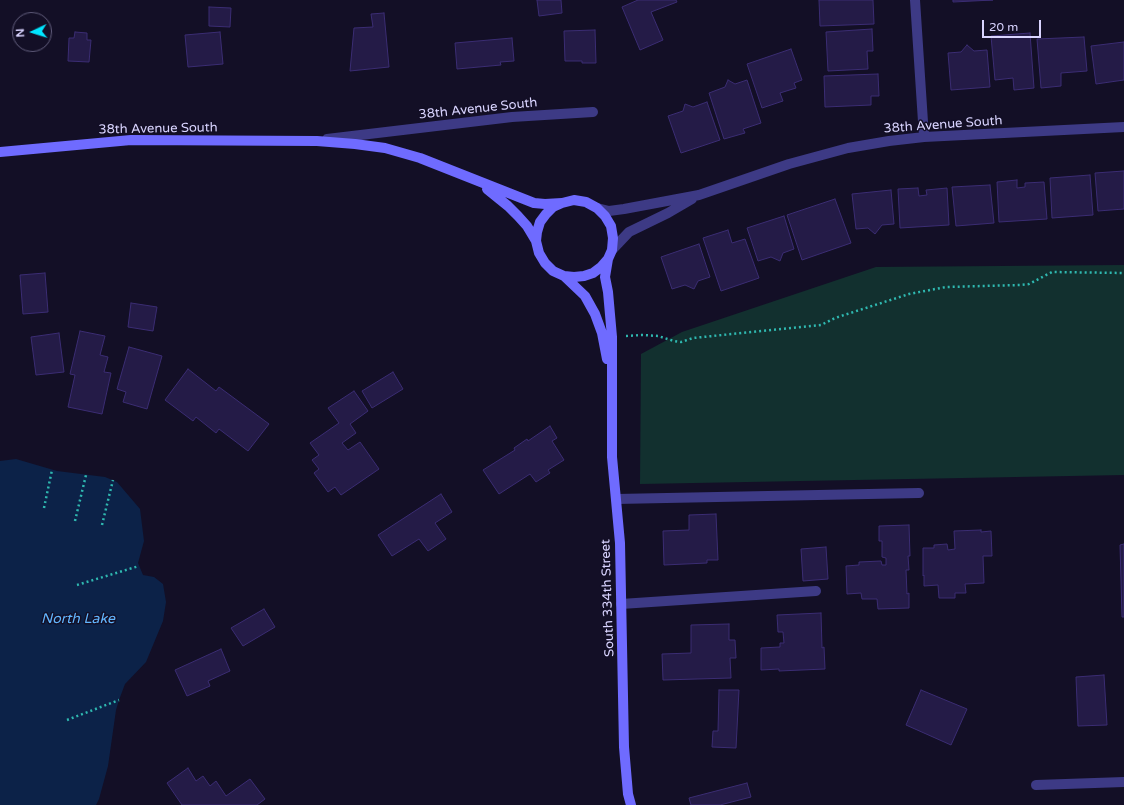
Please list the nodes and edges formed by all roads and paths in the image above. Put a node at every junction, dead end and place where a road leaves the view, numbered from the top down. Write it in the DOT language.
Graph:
graph roads {
  1 [pos="915,0"];
  2 [pos="593,112"];
  3 [pos="1124,126"];
  4 [pos="924,137"];
  5 [pos="317,140"];
  6 [pos="0,152"];
  7 [pos="476,180"];
  8 [pos="699,195"];
  9 [pos="562,203"];
  10 [pos="597,208"];
  11 [pos="536,241"];
  12 [pos="610,254"];
  13 [pos="1124,273"];
  14 [pos="564,276"];
  15 [pos="612,337"];
  16 [pos="612,389"];
  17 [pos="52,470"];
  18 [pos="86,475"];
  19 [pos="113,480"];
  20 [pos="919,493"];
  21 [pos="616,499"];
  22 [pos="44,508"];
  23 [pos="75,521"];
  24 [pos="102,525"];
  25 [pos="139,566"];
  26 [pos="77,585"];
  27 [pos="816,591"];
  28 [pos="621,604"];
  29 [pos="119,700"];
  30 [pos="67,720"];
  31 [pos="1124,782"];
  32 [pos="1036,785"];
  33 [pos="631,805"];
  1 -- 4 [label="street"];
  2 -- 5 [label="street, 38th Avenue South"];
  3 -- 4 [label="street, 38th Avenue South"];
  4 -- 8 [label="street, 38th Avenue South"];
  5 -- 6 [label="street, 38th Avenue South"];
  5 -- 7 [label="street, 38th Avenue South"];
  7 -- 9 [label="street, 38th Avenue South"];
  7 -- 11 [label="street"];
  8 -- 10 [label="street, 38th Avenue South"];
  8 -- 12 [label="street, 38th Avenue South"];
  9 -- 10 [label="street"];
  9 -- 11 [label="street"];
  10 -- 12 [label="street"];
  11 -- 14 [label="street"];
  12 -- 14 [label="street"];
  12 -- 15 [label="street, South 334th Street"];
  13 -- 15 [label="path"];
  14 -- 16 [label="street, South 334th Street"];
  15 -- 16 [label="street, South 334th Street"];
  16 -- 21 [label="street, South 334th Street"];
  17 -- 22 [label="path"];
  18 -- 23 [label="path"];
  19 -- 24 [label="path"];
  20 -- 21 [label="street"];
  21 -- 28 [label="street, South 334th Street"];
  25 -- 26 [label="path"];
  27 -- 28 [label="street"];
  28 -- 33 [label="street, South 334th Street"];
  29 -- 30 [label="path"];
  31 -- 32 [label="street"];
}
